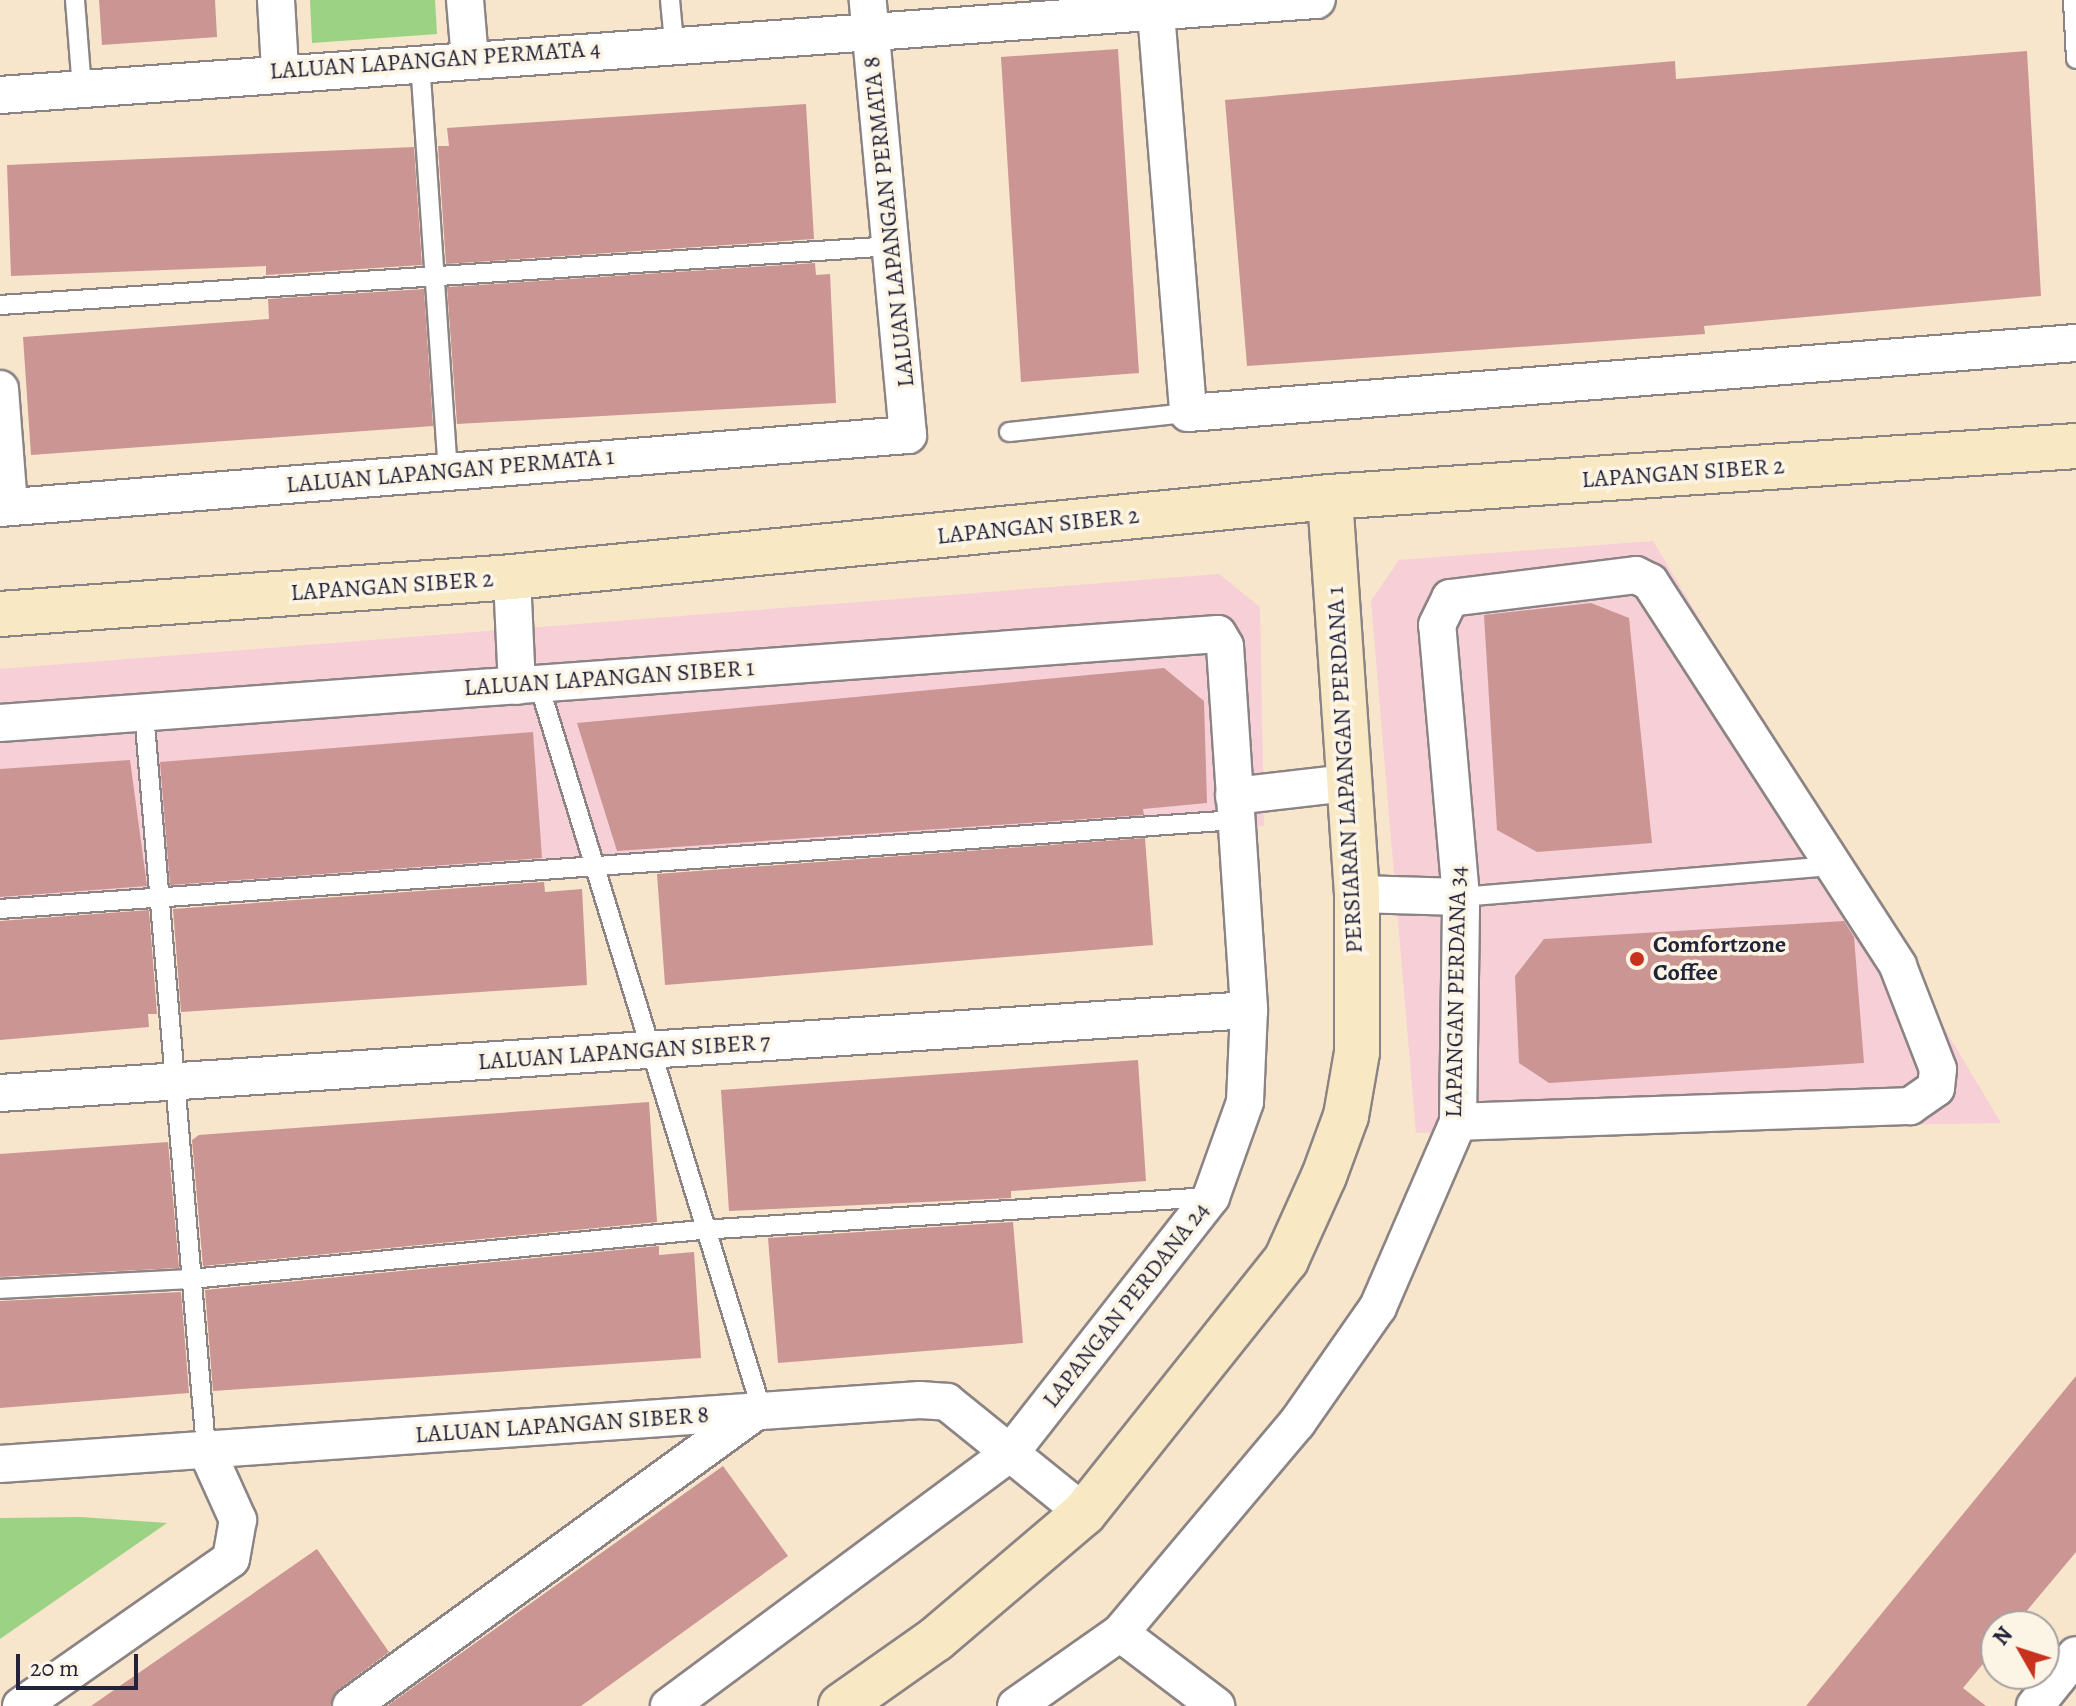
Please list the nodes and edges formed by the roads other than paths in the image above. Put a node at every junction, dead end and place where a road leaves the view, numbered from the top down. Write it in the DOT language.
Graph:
graph roads {
  1 [pos="75,0"];
  2 [pos="276,0"];
  3 [pos="465,0"];
  4 [pos="670,0"];
  5 [pos="868,0"];
  6 [pos="1317,0"];
  7 [pos="2073,0"];
  8 [pos="1155,4"];
  9 [pos="870,37"];
  10 [pos="674,42"];
  11 [pos="470,59"];
  12 [pos="2076,59"];
  13 [pos="420,62"];
  14 [pos="280,70"];
  15 [pos="82,88"];
  16 [pos="0,95"];
  17 [pos="893,246"];
  18 [pos="434,274"];
  19 [pos="0,305"];
  20 [pos="2076,343"];
  21 [pos="0,389"];
  22 [pos="1188,413"];
  23 [pos="1009,432"];
  24 [pos="900,437"];
  25 [pos="2076,446"];
  26 [pos="448,471"];
  27 [pos="1330,497"];
  28 [pos="4,508"];
  29 [pos="512,577"];
  30 [pos="0,614"];
  31 [pos="1218,634"];
  32 [pos="528,685"];
  33 [pos="144,713"];
  34 [pos="0,723"];
  35 [pos="1347,783"];
  36 [pos="1234,808"];
  37 [pos="591,861"];
  38 [pos="1834,866"];
  39 [pos="1357,894"];
  40 [pos="159,897"];
  41 [pos="1461,897"];
  42 [pos="0,909"];
  43 [pos="1249,1010"];
  44 [pos="646,1050"];
  45 [pos="175,1082"];
  46 [pos="0,1093"];
  47 [pos="1458,1122"];
  48 [pos="1211,1197"];
  49 [pos="701,1230"];
  50 [pos="191,1279"];
  51 [pos="0,1289"];
  52 [pos="761,1408"];
  53 [pos="206,1449"];
  54 [pos="1010,1453"];
  55 [pos="0,1464"];
  56 [pos="1084,1513"];
  57 [pos="1120,1633"];
  58 [pos="2076,1655"];
  59 [pos="21,1706"];
  60 [pos="351,1706"];
  61 [pos="669,1706"];
  62 [pos="841,1706"];
  63 [pos="1016,1706"];
  64 [pos="1216,1706"];
  65 [pos="2035,1706"];
  1 -- 15 [label="lane"];
  2 -- 14 [label="street"];
  3 -- 11 [label="street"];
  4 -- 10 [label="lane"];
  5 -- 9 [label="street, LALUAN LAPANGAN PERMATA 8"];
  6 -- 8 [label="street, LALUAN LAPANGAN PERMATA 4"];
  7 -- 12 [label="lane"];
  8 -- 9 [label="street, LALUAN LAPANGAN PERMATA 4"];
  8 -- 22 [label="street"];
  9 -- 10 [label="street, LALUAN LAPANGAN PERMATA 4"];
  9 -- 17 [label="street, LALUAN LAPANGAN PERMATA 8"];
  10 -- 11 [label="street, LALUAN LAPANGAN PERMATA 4"];
  11 -- 13 [label="street, LALUAN LAPANGAN PERMATA 4"];
  13 -- 14 [label="street, LALUAN LAPANGAN PERMATA 4"];
  13 -- 18 [label="lane"];
  14 -- 15 [label="street, LALUAN LAPANGAN PERMATA 4"];
  15 -- 16 [label="street, LALUAN LAPANGAN PERMATA 4"];
  17 -- 18 [label="lane"];
  17 -- 24 [label="street, LALUAN LAPANGAN PERMATA 8"];
  18 -- 19 [label="lane"];
  18 -- 26 [label="lane"];
  20 -- 22 [label="street"];
  21 -- 28 [label="street"];
  22 -- 23 [label="lane"];
  24 -- 26 [label="street, LALUAN LAPANGAN PERMATA 1"];
  25 -- 27 [label="street, LAPANGAN SIBER 2"];
  26 -- 28 [label="street, LALUAN LAPANGAN PERMATA 1"];
  27 -- 29 [label="street, LAPANGAN SIBER 2"];
  27 -- 35 [label="street, PERSIARAN LAPANGAN PERDANA 1"];
  29 -- 30 [label="street, LAPANGAN SIBER 2"];
  29 -- 32 [label="street"];
  31 -- 32 [label="street, LALUAN LAPANGAN SIBER 1"];
  31 -- 36 [label="street, LAPANGAN PERDANA 24"];
  32 -- 33 [label="street, LALUAN LAPANGAN SIBER 1"];
  32 -- 37 [label="lane"];
  33 -- 34 [label="street, LALUAN LAPANGAN SIBER 1"];
  33 -- 40 [label="lane"];
  35 -- 36 [label="street"];
  35 -- 39 [label="street, PERSIARAN LAPANGAN PERDANA 1"];
  36 -- 37 [label="lane"];
  36 -- 43 [label="street, LAPANGAN PERDANA 24"];
  37 -- 40 [label="lane"];
  37 -- 44 [label="lane"];
  38 -- 41 [label="lane"];
  38 -- 41 [label="street, LAPANGAN PERDANA 34"];
  38 -- 47 [label="street"];
  39 -- 41 [label="street"];
  39 -- 56 [label="street, PERSIARAN LAPANGAN PERDANA 1"];
  40 -- 42 [label="lane"];
  40 -- 45 [label="lane"];
  41 -- 47 [label="street, LAPANGAN PERDANA 34"];
  43 -- 44 [label="street, LALUAN LAPANGAN SIBER 7"];
  43 -- 48 [label="street, LAPANGAN PERDANA 24"];
  44 -- 45 [label="street, LALUAN LAPANGAN SIBER 7"];
  44 -- 49 [label="lane"];
  45 -- 46 [label="street, LALUAN LAPANGAN SIBER 7"];
  45 -- 50 [label="lane"];
  47 -- 57 [label="street, LAPANGAN PERDANA 34"];
  48 -- 49 [label="lane"];
  48 -- 54 [label="street, LAPANGAN PERDANA 24"];
  49 -- 50 [label="lane"];
  49 -- 52 [label="lane"];
  50 -- 51 [label="lane"];
  50 -- 53 [label="lane"];
  52 -- 53 [label="street, LALUAN LAPANGAN SIBER 8"];
  52 -- 54 [label="street, LALUAN LAPANGAN SIBER 8"];
  52 -- 60 [label="street"];
  53 -- 55 [label="street, LALUAN LAPANGAN SIBER 8"];
  53 -- 59 [label="street"];
  54 -- 56 [label="street, LALUAN LAPANGAN SIBER 8"];
  54 -- 61 [label="street, LAPANGAN PERDANA 24"];
  56 -- 62 [label="street, PERSIARAN LAPANGAN PERDANA 1"];
  57 -- 63 [label="street, LAPANGAN PERDANA 34"];
  57 -- 64 [label="street"];
  58 -- 65 [label="street"];
}
